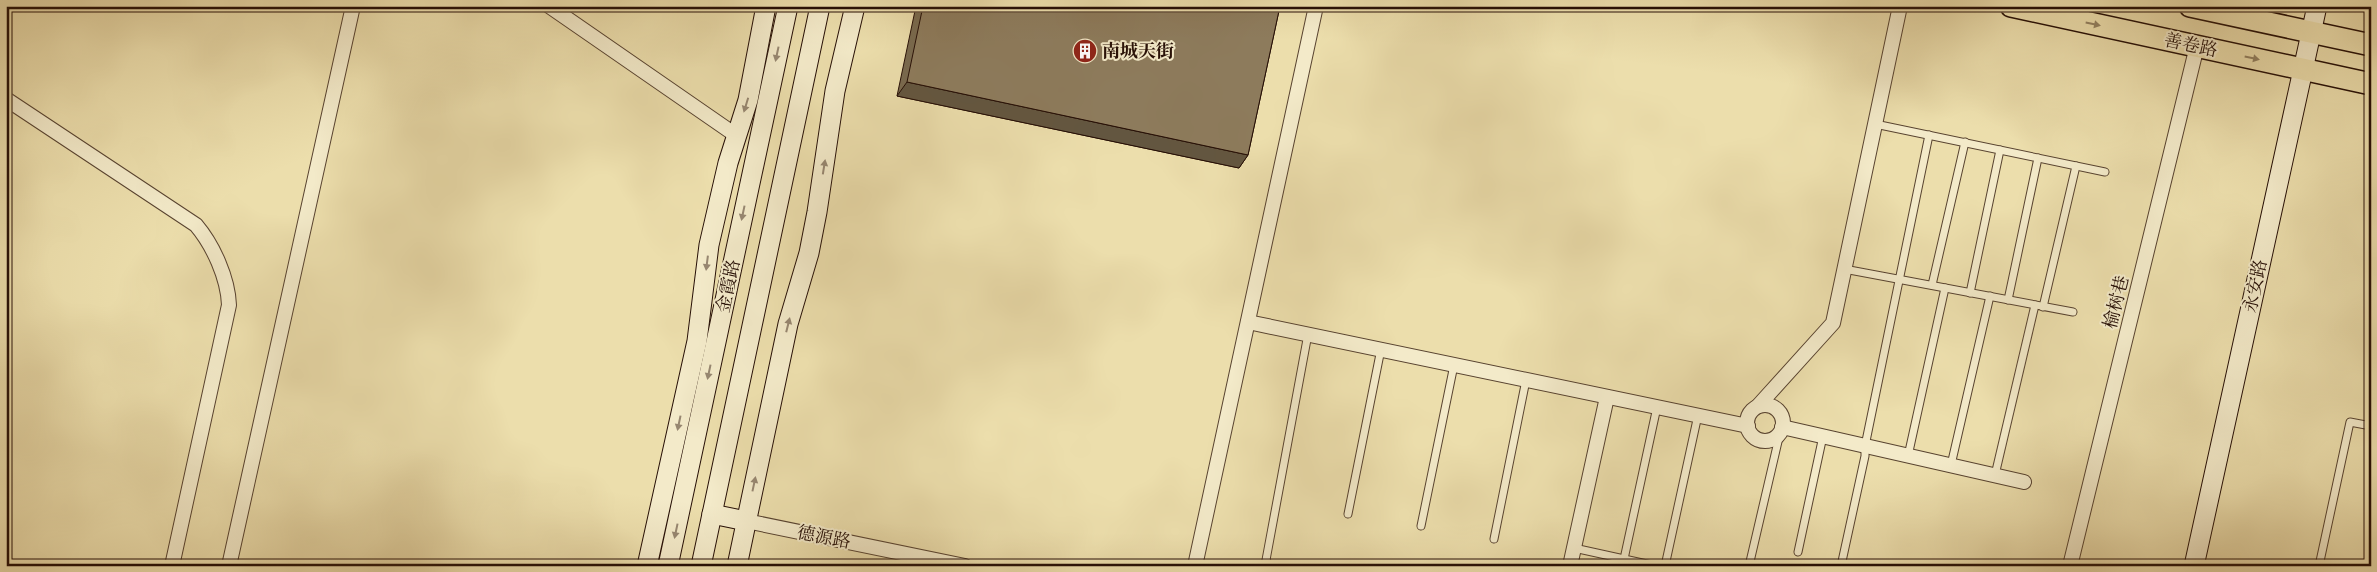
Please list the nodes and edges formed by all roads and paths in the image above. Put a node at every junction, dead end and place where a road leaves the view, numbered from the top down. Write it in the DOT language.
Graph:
graph roads {
  1 [pos="353,6"];
  2 [pos="549,6"];
  3 [pos="766,6"];
  4 [pos="788,6"];
  5 [pos="820,6"];
  6 [pos="855,6"];
  7 [pos="1316,6"];
  8 [pos="1900,6"];
  9 [pos="2011,6"];
  10 [pos="2317,6"];
  11 [pos="2197,7"];
  12 [pos="2311,32"];
  13 [pos="2197,46"];
  14 [pos="2371,46"];
  15 [pos="2303,69"];
  16 [pos="753,74"];
  17 [pos="772,79"];
  18 [pos="803,84"];
  19 [pos="2371,84"];
  20 [pos="835,91"];
  21 [pos="6,99"];
  22 [pos="1875,124"];
  23 [pos="1929,135"];
  24 [pos="737,136"];
  25 [pos="1965,142"];
  26 [pos="757,150"];
  27 [pos="2000,150"];
  28 [pos="2038,158"];
  29 [pos="2076,166"];
  30 [pos="2105,172"];
  31 [pos="1844,269"];
  32 [pos="1899,279"];
  33 [pos="1932,285"];
  34 [pos="1945,288"];
  35 [pos="1970,293"];
  36 [pos="1990,296"];
  37 [pos="2008,300"];
  38 [pos="2035,305"];
  39 [pos="2043,306"];
  40 [pos="2073,312"];
  41 [pos="1248,322"];
  42 [pos="698,334"];
  43 [pos="1308,334"];
  44 [pos="717,337"];
  45 [pos="1381,349"];
  46 [pos="1454,365"];
  47 [pos="1526,380"];
  48 [pos="1608,397"];
  49 [pos="1758,406"];
  50 [pos="1657,407"];
  51 [pos="1698,415"];
  52 [pos="1748,426"];
  53 [pos="2371,426"];
  54 [pos="1781,430"];
  55 [pos="1823,436"];
  56 [pos="1865,446"];
  57 [pos="1908,456"];
  58 [pos="1951,465"];
  59 [pos="1995,475"];
  60 [pos="2024,482"];
  61 [pos="663,493"];
  62 [pos="683,497"];
  63 [pos="712,514"];
  64 [pos="1348,514"];
  65 [pos="746,521"];
  66 [pos="1421,526"];
  67 [pos="1494,539"];
  68 [pos="1574,548"];
  69 [pos="1798,552"];
  70 [pos="1624,559"];
  71 [pos="172,566"];
  72 [pos="229,566"];
  73 [pos="647,566"];
  74 [pos="668,566"];
  75 [pos="701,566"];
  76 [pos="737,566"];
  77 [pos="965,566"];
  78 [pos="1195,566"];
  79 [pos="1270,566"];
  80 [pos="1570,566"];
  81 [pos="1656,566"];
  82 [pos="1665,566"];
  83 [pos="1749,566"];
  84 [pos="1841,566"];
  85 [pos="2070,566"];
  86 [pos="2194,566"];
  87 [pos="2319,566"];
  1 -- 72 [label="street"];
  2 -- 24 [label="street"];
  3 -- 16 [label="street"];
  4 -- 17 [label="street, 金霞路, one-way"];
  5 -- 18 [label="street, 金霞路"];
  6 -- 20 [label="street"];
  7 -- 41 [label="street"];
  8 -- 22 [label="street"];
  9 -- 13 [label="main road, 善卷路, one-way"];
  10 -- 12 [label="street, 永安路"];
  11 -- 12 [label="main road"];
  12 -- 14 [label="main road"];
  12 -- 15 [label="street, 永安路"];
  13 -- 15 [label="main road, 善卷路, one-way"];
  13 -- 85 [label="street, 榆树巷"];
  15 -- 19 [label="main road, 善卷路"];
  15 -- 86 [label="street, 永安路"];
  16 -- 17 [label="street"];
  16 -- 24 [label="street, one-way"];
  17 -- 26 [label="street, 金霞路"];
  18 -- 20 [label="street"];
  18 -- 63 [label="street, 金霞路"];
  65 -- 20 [label="street, one-way"];
  21 -- 71 [label="street"];
  22 -- 23 [label="lane"];
  22 -- 31 [label="street"];
  23 -- 25 [label="lane"];
  23 -- 32 [label="lane"];
  24 -- 26 [label="street"];
  24 -- 42 [label="street, one-way"];
  25 -- 27 [label="lane"];
  25 -- 33 [label="lane"];
  26 -- 44 [label="street, 金霞路, one-way"];
  27 -- 28 [label="lane"];
  27 -- 35 [label="lane"];
  28 -- 29 [label="lane"];
  28 -- 37 [label="lane"];
  29 -- 30 [label="lane"];
  29 -- 39 [label="lane"];
  31 -- 32 [label="lane"];
  31 -- 49 [label="street"];
  32 -- 33 [label="lane"];
  32 -- 56 [label="lane"];
  33 -- 34 [label="lane"];
  34 -- 35 [label="lane"];
  34 -- 57 [label="lane"];
  35 -- 36 [label="lane"];
  36 -- 37 [label="lane"];
  36 -- 58 [label="lane"];
  37 -- 38 [label="lane"];
  38 -- 39 [label="lane"];
  38 -- 59 [label="lane"];
  39 -- 40 [label="lane"];
  41 -- 43 [label="street"];
  41 -- 78 [label="street"];
  42 -- 44 [label="street"];
  42 -- 61 [label="street, one-way"];
  43 -- 45 [label="street"];
  43 -- 79 [label="lane"];
  44 -- 62 [label="street, 金霞路, one-way"];
  45 -- 46 [label="street"];
  45 -- 64 [label="lane"];
  46 -- 47 [label="street"];
  46 -- 66 [label="lane"];
  47 -- 48 [label="street"];
  47 -- 67 [label="lane"];
  48 -- 50 [label="street"];
  48 -- 68 [label="street"];
  49 -- 52 [label="street"];
  49 -- 54 [label="street"];
  50 -- 51 [label="street"];
  50 -- 70 [label="lane"];
  51 -- 52 [label="street"];
  51 -- 82 [label="lane"];
  52 -- 54 [label="street"];
  53 -- 87 [label="lane"];
  54 -- 55 [label="street"];
  54 -- 83 [label="lane"];
  55 -- 56 [label="street"];
  55 -- 69 [label="lane"];
  56 -- 57 [label="street"];
  56 -- 84 [label="lane"];
  57 -- 58 [label="street"];
  58 -- 59 [label="street"];
  59 -- 60 [label="street"];
  61 -- 62 [label="street"];
  61 -- 73 [label="street"];
  62 -- 74 [label="street, 金霞路, one-way"];
  63 -- 65 [label="street, 德源路"];
  63 -- 75 [label="street, 金霞路"];
  65 -- 76 [label="street"];
  65 -- 77 [label="street, 德源路"];
  68 -- 70 [label="lane"];
  68 -- 80 [label="street"];
  70 -- 81 [label="lane"];
}
